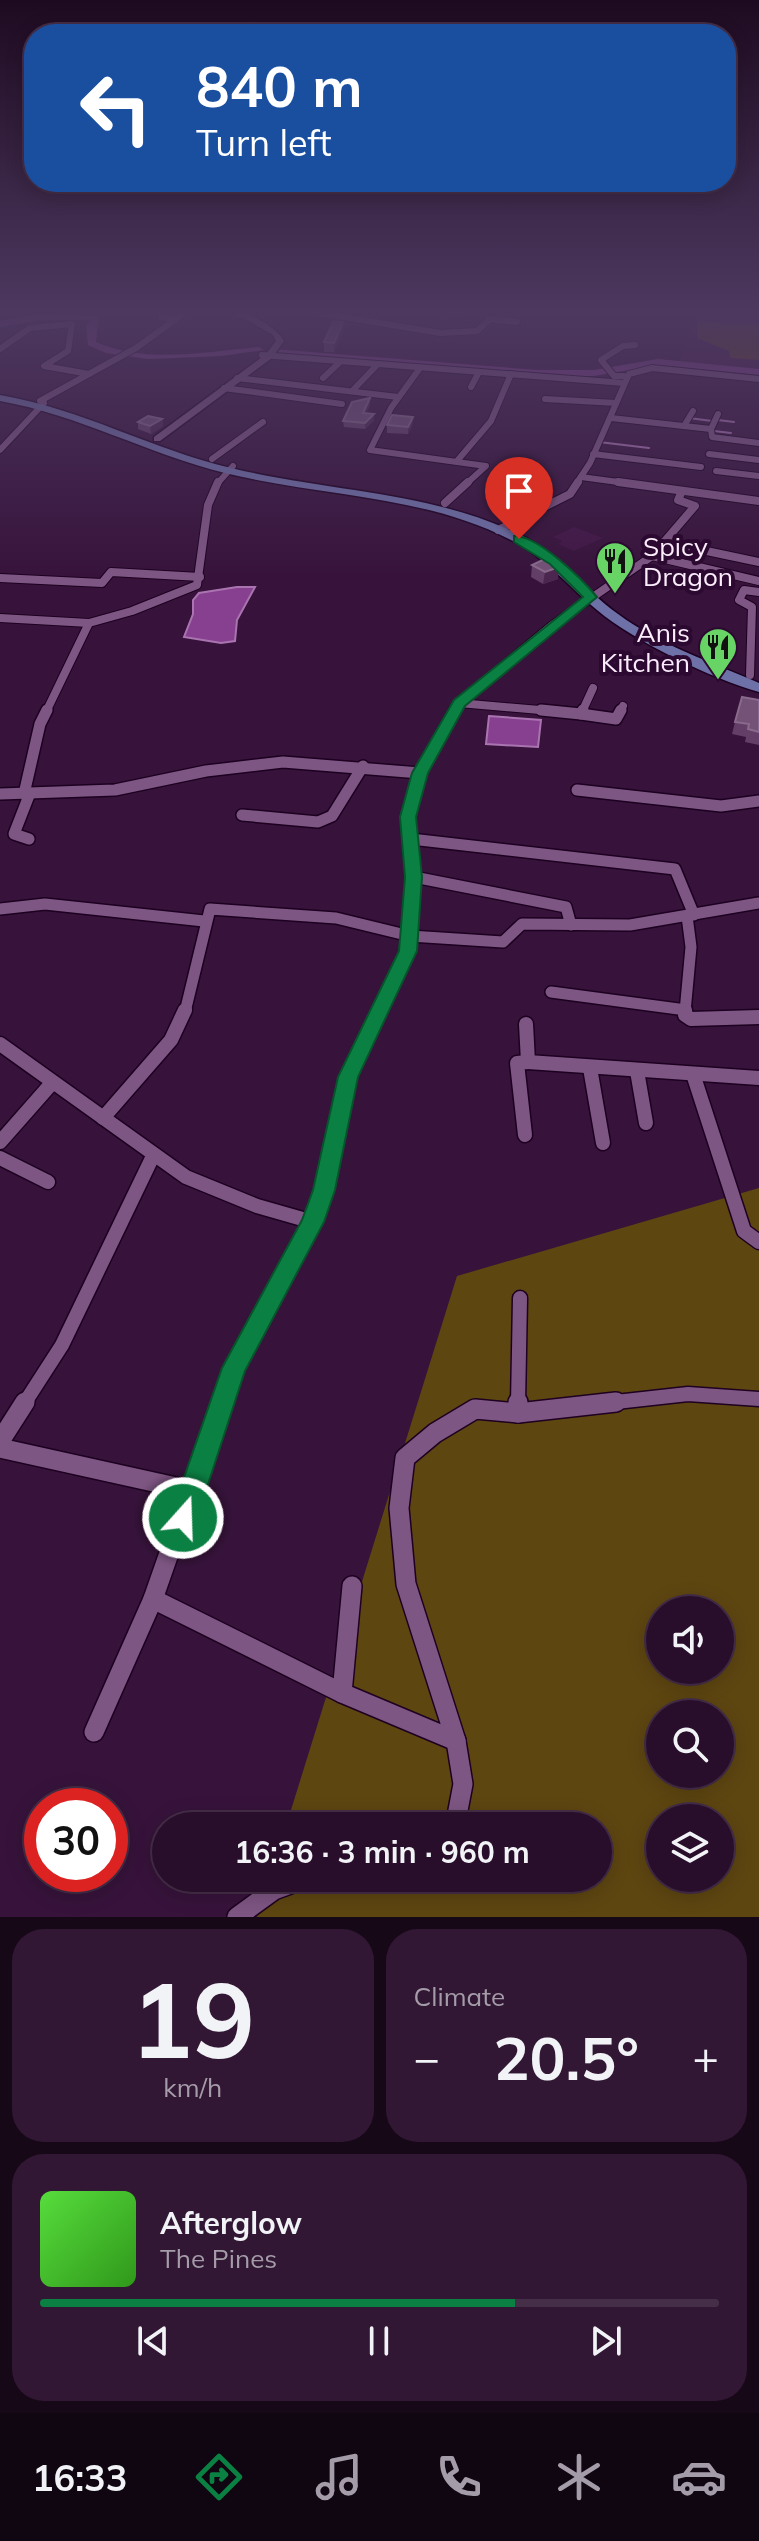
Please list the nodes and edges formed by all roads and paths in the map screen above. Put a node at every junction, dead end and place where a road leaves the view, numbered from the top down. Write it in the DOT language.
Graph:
graph roads {
  1 [pos="12,398"];
  2 [pos="48,398"];
  3 [pos="210,398"];
  4 [pos="210,398"];
  5 [pos="301,398"];
  6 [pos="397,398"];
  7 [pos="503,398"];
  8 [pos="618,398"];
  9 [pos="545,399"];
  10 [pos="42,402"];
  11 [pos="616,403"];
  12 [pos="342,404"];
  13 [pos="693,411"];
  14 [pos="718,414"];
  15 [pos="611,418"];
  16 [pos="263,422"];
  17 [pos="684,426"];
  18 [pos="711,429"];
  19 [pos="157,439"];
  20 [pos="759,443"];
  21 [pos="0,450"];
  22 [pos="593,454"];
  23 [pos="709,454"];
  24 [pos="212,459"];
  25 [pos="759,460"];
  26 [pos="457,461"];
  27 [pos="701,467"];
  28 [pos="230,468"];
  29 [pos="716,471"];
  30 [pos="759,476"];
  31 [pos="581,477"];
  32 [pos="682,491"];
  33 [pos="759,501"];
  34 [pos="445,503"];
  35 [pos="502,528"];
  36 [pos="664,542"];
  37 [pos="652,556"];
  38 [pos="759,562"];
  39 [pos="200,577"];
  40 [pos="0,578"];
  41 [pos="759,581"];
  42 [pos="759,592"];
  43 [pos="596,596"];
  44 [pos="0,618"];
  45 [pos="89,623"];
  46 [pos="754,676"];
  47 [pos="593,688"];
  48 [pos="759,688"];
  49 [pos="459,703"];
  50 [pos="623,706"];
  51 [pos="581,714"];
  52 [pos="363,766"];
  53 [pos="420,773"];
  54 [pos="577,790"];
  55 [pos="0,794"];
  56 [pos="27,794"];
  57 [pos="759,801"];
  58 [pos="242,815"];
  59 [pos="29,839"];
  60 [pos="411,839"];
  61 [pos="414,877"];
  62 [pos="759,903"];
  63 [pos="0,909"];
  64 [pos="690,916"];
  65 [pos="204,921"];
  66 [pos="571,925"];
  67 [pos="410,936"];
  68 [pos="551,992"];
  69 [pos="686,1010"];
  70 [pos="759,1017"];
  71 [pos="526,1024"];
  72 [pos="0,1044"];
  73 [pos="528,1062"];
  74 [pos="590,1068"];
  75 [pos="637,1071"];
  76 [pos="693,1074"];
  77 [pos="758,1080"];
  78 [pos="52,1083"];
  79 [pos="103,1118"];
  80 [pos="646,1123"];
  81 [pos="525,1135"];
  82 [pos="0,1142"];
  83 [pos="603,1143"];
  84 [pos="153,1156"];
  85 [pos="0,1158"];
  86 [pos="48,1182"];
  87 [pos="313,1222"];
  88 [pos="759,1242"];
  89 [pos="520,1298"];
  90 [pos="759,1399"];
  91 [pos="518,1413"];
  92 [pos="5,1423"];
  93 [pos="0,1441"];
  94 [pos="0,1448"];
  95 [pos="194,1491"];
  96 [pos="352,1586"];
  97 [pos="153,1599"];
  98 [pos="342,1693"];
  99 [pos="94,1732"];
  100 [pos="456,1741"];
  101 [pos="461,1812"];
  102 [pos="271,1892"];
  103 [pos="237,1917"];
  1 -- 10 [label="main road"];
  2 -- 10 [label="street"];
  3 -- 19 [label="main road"];
  4 -- 19 [label="main road"];
  5 -- 12 [label="street"];
  6 -- 26 [label="street"];
  7 -- 26 [label="street"];
  8 -- 11 [label="street"];
  9 -- 11 [label="street"];
  10 -- 19 [label="main road"];
  10 -- 21 [label="street"];
  10 -- 28 [label="main road"];
  11 -- 15 [label="street"];
  13 -- 17 [label="street"];
  14 -- 18 [label="street"];
  15 -- 17 [label="street"];
  15 -- 22 [label="street"];
  16 -- 24 [label="street"];
  17 -- 18 [label="street"];
  18 -- 20 [label="street"];
  19 -- 24 [label="main road"];
  22 -- 27 [label="street"];
  22 -- 31 [label="street"];
  23 -- 25 [label="street"];
  24 -- 28 [label="main road"];
  26 -- 34 [label="street"];
  28 -- 34 [label="main road"];
  28 -- 35 [label="main road"];
  28 -- 39 [label="street"];
  29 -- 30 [label="street"];
  31 -- 32 [label="street"];
  31 -- 35 [label="street"];
  32 -- 33 [label="street"];
  32 -- 36 [label="street"];
  34 -- 35 [label="main road"];
  35 -- 43 [label="main road"];
  36 -- 37 [label="street"];
  36 -- 38 [label="street"];
  37 -- 41 [label="street"];
  37 -- 43 [label="street"];
  39 -- 40 [label="street"];
  39 -- 45 [label="street"];
  42 -- 46 [label="street"];
  43 -- 46 [label="main road"];
  43 -- 48 [label="main road"];
  43 -- 49 [label="street"];
  44 -- 45 [label="street"];
  45 -- 56 [label="street"];
  47 -- 51 [label="street"];
  49 -- 51 [label="street"];
  49 -- 53 [label="street"];
  50 -- 51 [label="street"];
  52 -- 53 [label="street"];
  52 -- 56 [label="street"];
  52 -- 58 [label="street"];
  53 -- 60 [label="street"];
  54 -- 57 [label="street"];
  55 -- 56 [label="street"];
  56 -- 59 [label="street"];
  60 -- 61 [label="street"];
  60 -- 64 [label="street"];
  61 -- 66 [label="street"];
  61 -- 67 [label="street"];
  62 -- 64 [label="street"];
  63 -- 65 [label="street"];
  64 -- 66 [label="street"];
  64 -- 69 [label="street"];
  65 -- 67 [label="street"];
  65 -- 79 [label="street"];
  66 -- 67 [label="street"];
  67 -- 87 [label="street"];
  68 -- 69 [label="street"];
  69 -- 70 [label="street"];
  71 -- 73 [label="street"];
  72 -- 78 [label="street"];
  73 -- 74 [label="street"];
  73 -- 81 [label="street"];
  74 -- 75 [label="street"];
  74 -- 83 [label="street"];
  75 -- 76 [label="street"];
  75 -- 80 [label="street"];
  76 -- 77 [label="street"];
  76 -- 88 [label="street"];
  78 -- 79 [label="street"];
  78 -- 82 [label="street"];
  79 -- 84 [label="street"];
  84 -- 87 [label="street"];
  84 -- 92 [label="street"];
  85 -- 86 [label="street"];
  87 -- 95 [label="street"];
  89 -- 91 [label="street"];
  90 -- 91 [label="street"];
  91 -- 100 [label="street"];
  92 -- 93 [label="street"];
  94 -- 95 [label="street"];
  95 -- 97 [label="street"];
  96 -- 98 [label="street"];
  97 -- 98 [label="street"];
  97 -- 99 [label="street"];
  98 -- 100 [label="street"];
  100 -- 101 [label="street"];
  102 -- 103 [label="street"];
}
